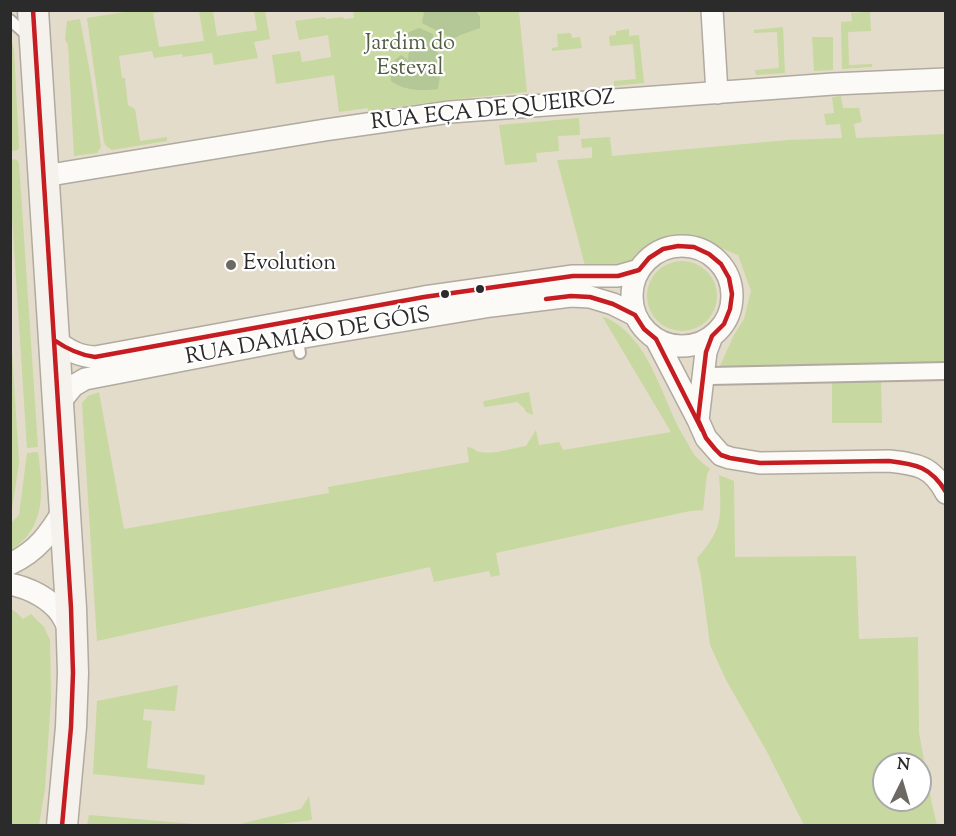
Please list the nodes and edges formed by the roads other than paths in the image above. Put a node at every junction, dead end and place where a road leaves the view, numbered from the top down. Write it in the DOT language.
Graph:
graph roads {
  1 [pos="33,10"];
  2 [pos="712,10"];
  3 [pos="10,20"];
  4 [pos="35,44"];
  5 [pos="945,79"];
  6 [pos="717,93"];
  7 [pos="44,176"];
  8 [pos="639,270"];
  9 [pos="635,315"];
  10 [pos="712,336"];
  11 [pos="298,337"];
  12 [pos="54,339"];
  13 [pos="656,339"];
  14 [pos="945,371"];
  15 [pos="710,376"];
  16 [pos="59,403"];
  17 [pos="698,420"];
  18 [pos="945,494"];
  19 [pos="65,507"];
  20 [pos="10,564"];
  21 [pos="10,584"];
  22 [pos="72,635"];
  23 [pos="62,825"];
  1 -- 4 [label="main road"];
  2 -- 6 [label="street"];
  3 -- 4 [label="lane"];
  4 -- 7 [label="main road"];
  5 -- 6 [label="street, RUA EÇA DE QUEIROZ"];
  6 -- 7 [label="street, RUA EÇA DE QUEIROZ"];
  7 -- 12 [label="main road"];
  8 -- 9 [label="street"];
  8 -- 10 [label="street"];
  8 -- 11 [label="street, RUA DAMIÃO DE GÓIS"];
  9 -- 11 [label="street, RUA DAMIÃO DE GÓIS"];
  9 -- 13 [label="street"];
  10 -- 13 [label="street"];
  10 -- 17 [label="street"];
  11 -- 12 [label="street, RUA DAMIÃO DE GÓIS"];
  11 -- 16 [label="street, RUA DAMIÃO DE GÓIS"];
  12 -- 16 [label="main road"];
  13 -- 17 [label="street"];
  14 -- 15 [label="street"];
  16 -- 19 [label="main road"];
  17 -- 18 [label="street"];
  19 -- 20 [label="street"];
  19 -- 22 [label="main road"];
  21 -- 22 [label="street"];
  22 -- 23 [label="main road"];
}
